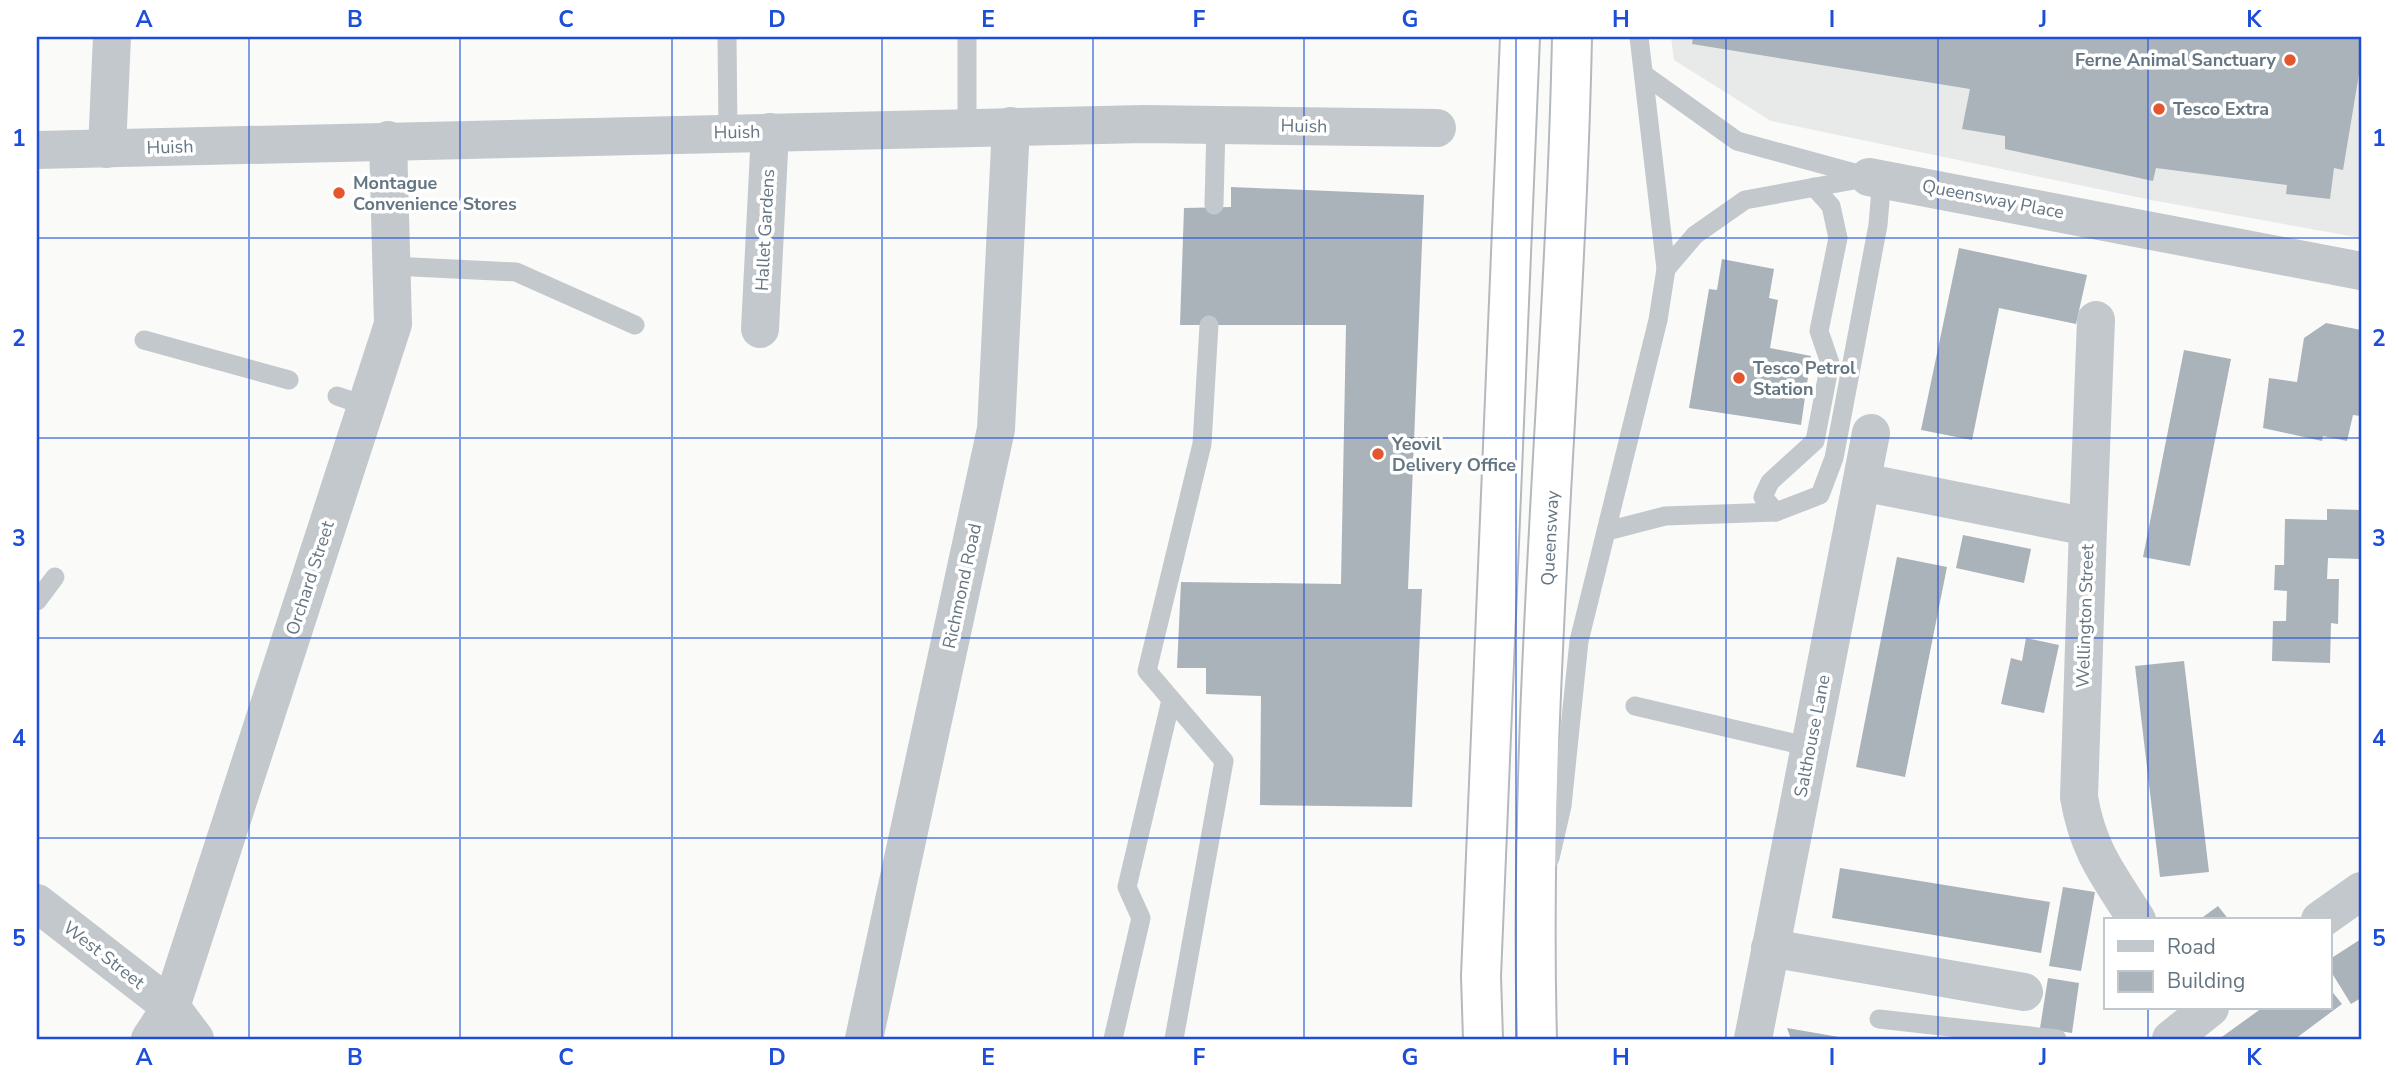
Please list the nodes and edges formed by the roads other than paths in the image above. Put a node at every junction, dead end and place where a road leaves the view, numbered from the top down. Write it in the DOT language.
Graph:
graph roads {
  1 [pos="112,37"];
  2 [pos="727,37"];
  3 [pos="967,37"];
  4 [pos="1520,37"];
  5 [pos="1572,37"];
  6 [pos="1639,37"];
  7 [pos="1646,76"];
  8 [pos="1216,124"];
  9 [pos="1011,126"];
  10 [pos="967,127"];
  11 [pos="1437,128"];
  12 [pos="729,132"];
  13 [pos="770,132"];
  14 [pos="388,140"];
  15 [pos="107,149"];
  16 [pos="37,150"];
  17 [pos="1876,177"];
  18 [pos="1814,187"];
  19 [pos="1214,205"];
  20 [pos="391,266"];
  21 [pos="1667,269"];
  22 [pos="2361,271"];
  23 [pos="2096,320"];
  24 [pos="635,324"];
  25 [pos="1209,325"];
  26 [pos="760,329"];
  27 [pos="144,340"];
  28 [pos="289,380"];
  29 [pos="1871,433"];
  30 [pos="1862,482"];
  31 [pos="1776,512"];
  32 [pos="2088,527"];
  33 [pos="1607,531"];
  34 [pos="55,577"];
  35 [pos="37,601"];
  36 [pos="1171,700"];
  37 [pos="1635,706"];
  38 [pos="1810,747"];
  39 [pos="2361,891"];
  40 [pos="37,903"];
  41 [pos="1537,913"];
  42 [pos="2136,918"];
  43 [pos="2323,918"];
  44 [pos="1770,948"];
  45 [pos="2024,992"];
  46 [pos="171,1007"];
  47 [pos="2207,1010"];
  48 [pos="1879,1019"];
  49 [pos="150,1039"];
  50 [pos="195,1039"];
  51 [pos="864,1039"];
  52 [pos="1113,1039"];
  53 [pos="1174,1039"];
  54 [pos="1483,1039"];
  55 [pos="1537,1039"];
  56 [pos="1753,1039"];
  57 [pos="2057,1039"];
  58 [pos="2171,1039"];
  1 -- 15 [label="street"];
  2 -- 12 [label="lane"];
  3 -- 10 [label="lane"];
  4 -- 54 [label="highway"];
  5 -- 41 [label="highway, Queensway"];
  6 -- 7 [label="lane"];
  7 -- 17 [label="lane, Queensway Place"];
  7 -- 21 [label="lane"];
  8 -- 9 [label="street, Huish"];
  8 -- 11 [label="street, Huish"];
  8 -- 19 [label="lane"];
  9 -- 10 [label="street, Huish"];
  9 -- 51 [label="street, Richmond Road"];
  10 -- 13 [label="street, Huish"];
  12 -- 13 [label="street, Huish"];
  12 -- 14 [label="street, Huish"];
  13 -- 26 [label="street, Hallet Gardens"];
  14 -- 15 [label="street, Huish"];
  14 -- 20 [label="street, Orchard Street"];
  15 -- 16 [label="street, Huish"];
  17 -- 18 [label="lane"];
  17 -- 22 [label="street, Queensway Place"];
  17 -- 31 [label="lane"];
  18 -- 21 [label="lane"];
  18 -- 31 [label="lane"];
  20 -- 24 [label="lane"];
  20 -- 46 [label="street, Orchard Street"];
  21 -- 33 [label="lane"];
  23 -- 32 [label="street"];
  25 -- 36 [label="lane"];
  27 -- 28 [label="lane"];
  29 -- 30 [label="street, Salthouse Lane"];
  30 -- 32 [label="street, Wellington Street"];
  30 -- 38 [label="street, Salthouse Lane"];
  31 -- 33 [label="lane"];
  32 -- 42 [label="street, Wellington Street"];
  33 -- 41 [label="lane"];
  34 -- 35 [label="lane"];
  36 -- 52 [label="lane"];
  36 -- 53 [label="lane"];
  37 -- 38 [label="lane"];
  38 -- 44 [label="street, Salthouse Lane"];
  39 -- 43 [label="street"];
  40 -- 46 [label="street, West Street"];
  41 -- 55 [label="highway, Queensway"];
  44 -- 45 [label="street"];
  44 -- 56 [label="street, Salthouse Lane"];
  46 -- 49 [label="street, Orchard Street"];
  46 -- 50 [label="street, West Street"];
  47 -- 58 [label="street"];
  48 -- 57 [label="lane"];
}
